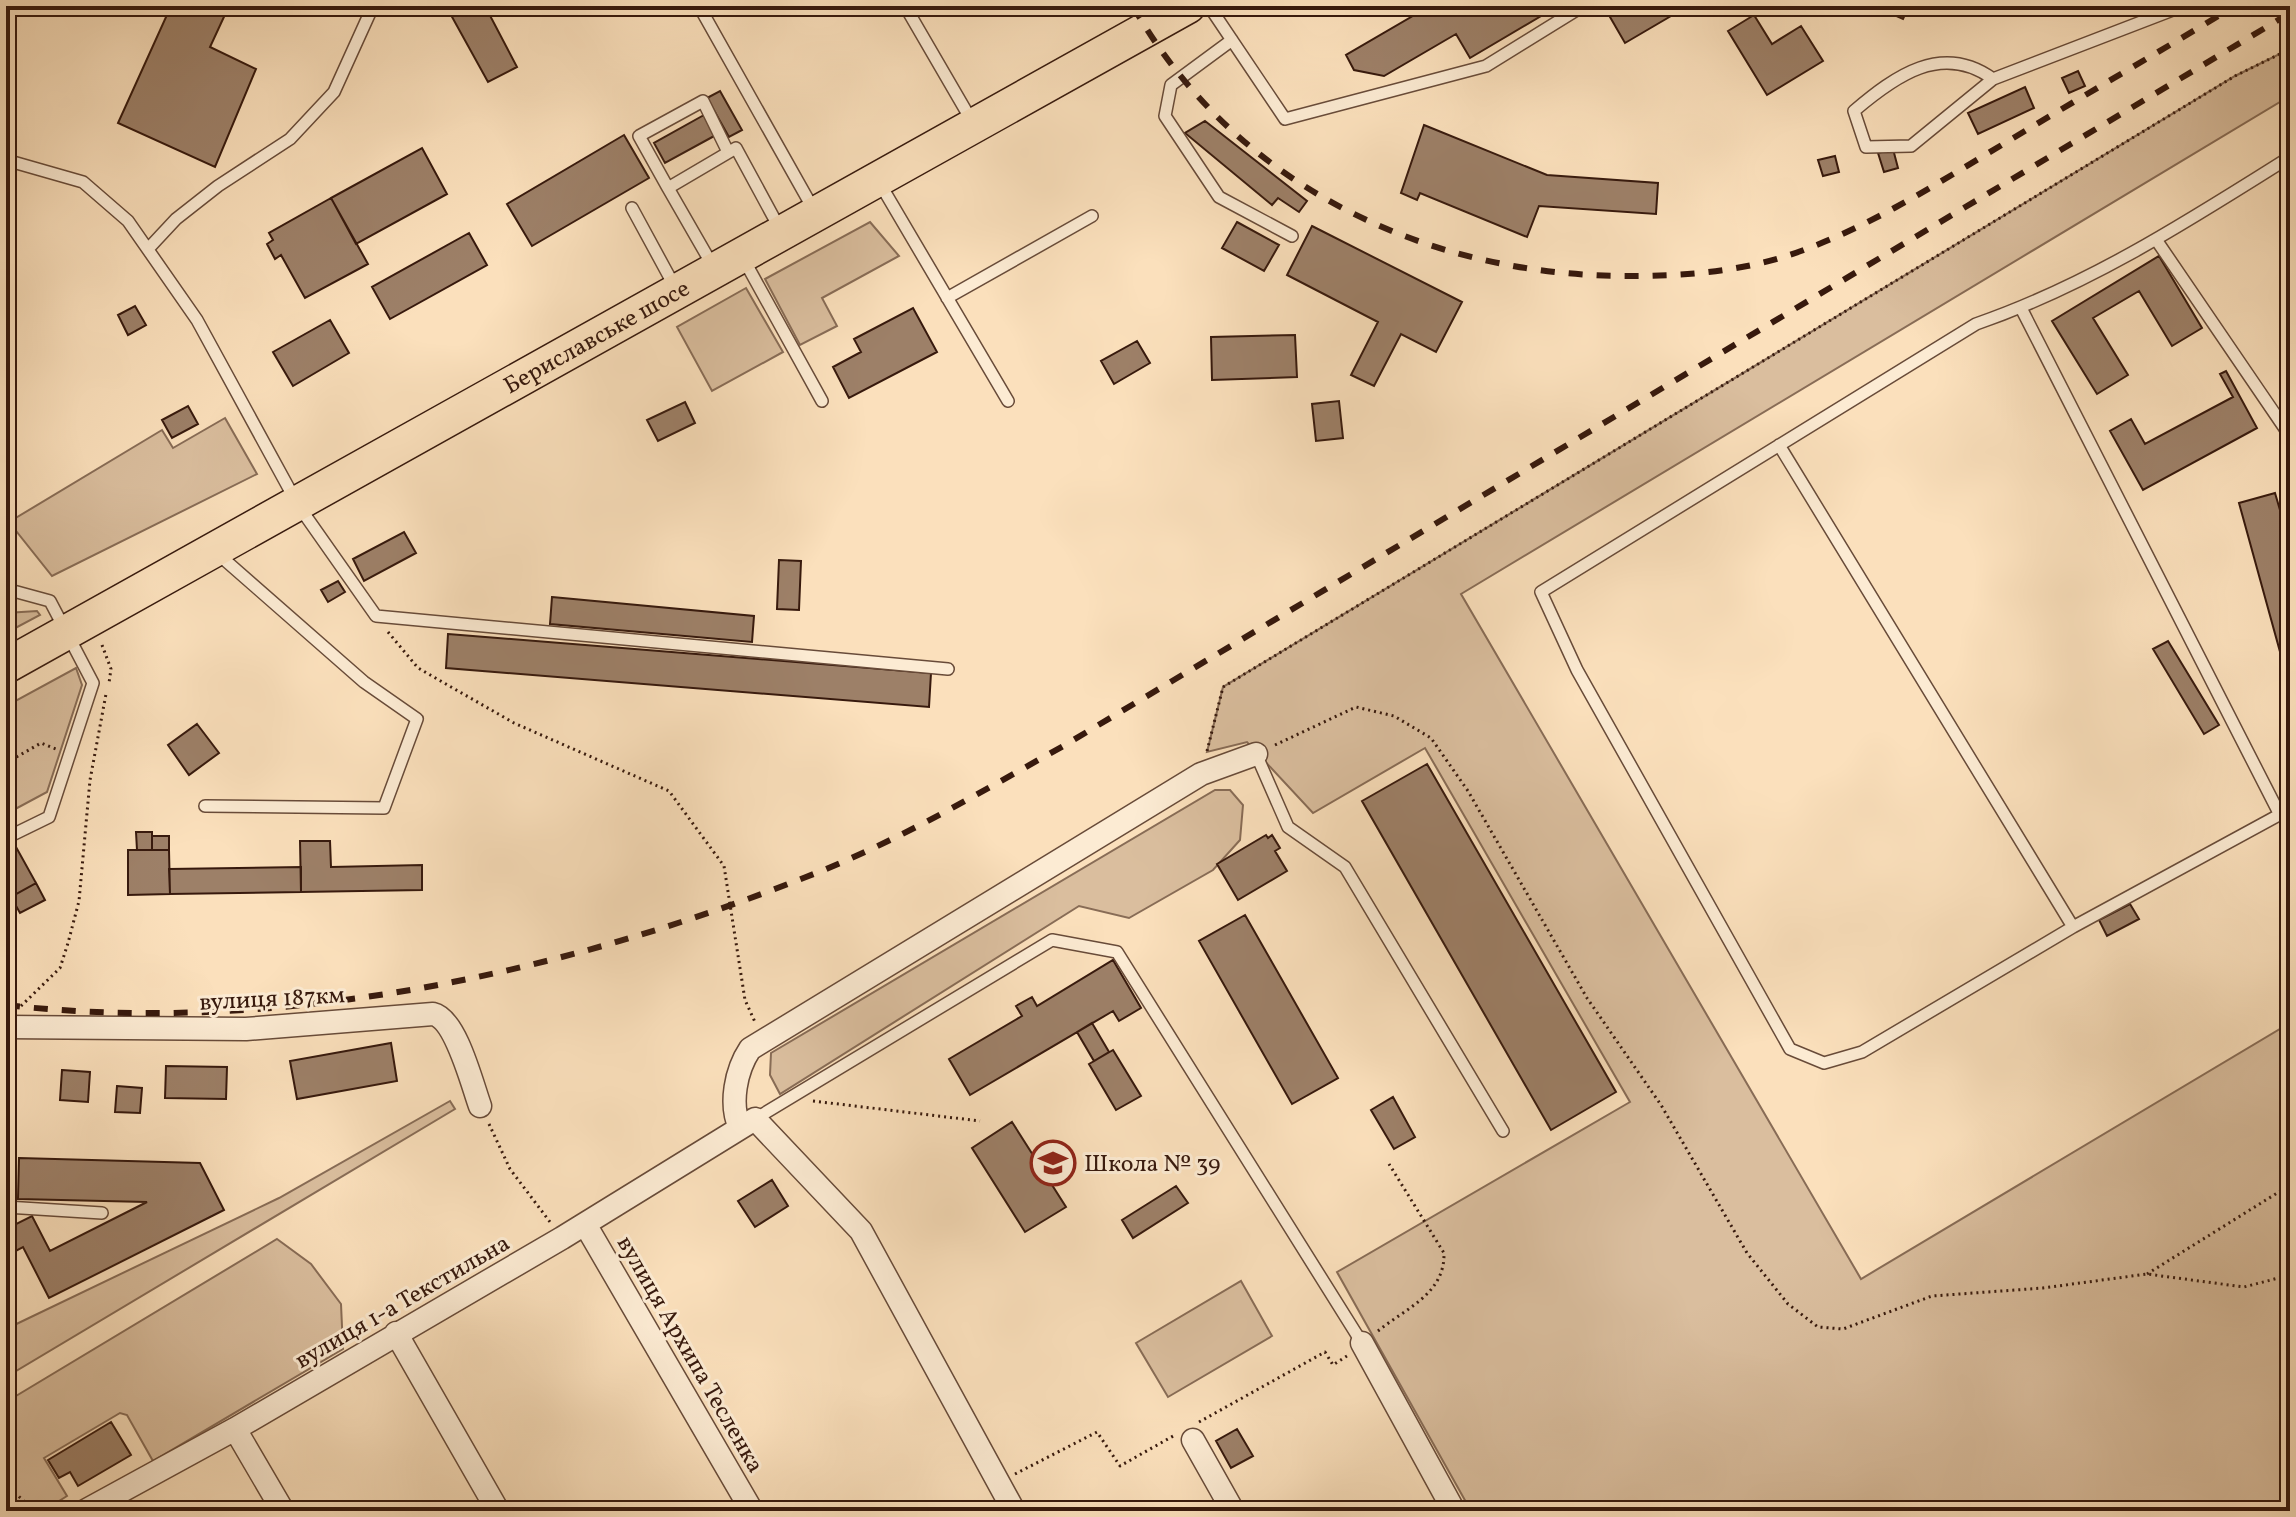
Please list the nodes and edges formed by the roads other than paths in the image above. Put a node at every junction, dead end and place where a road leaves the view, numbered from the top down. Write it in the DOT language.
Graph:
graph roads {
  1 [pos="373,6"];
  2 [pos="699,6"];
  3 [pos="905,6"];
  4 [pos="1188,6"];
  5 [pos="1209,6"];
  6 [pos="1583,6"];
  7 [pos="2183,6"];
  8 [pos="1232,40"];
  9 [pos="1993,79"];
  10 [pos="974,124"];
  11 [pos="728,152"];
  12 [pos="2290,157"];
  13 [pos="6,160"];
  14 [pos="877,178"];
  15 [pos="668,188"];
  16 [pos="632,208"];
  17 [pos="815,212"];
  18 [pos="1092,216"];
  19 [pos="781,231"];
  20 [pos="1292,236"];
  21 [pos="2157,241"];
  22 [pos="148,249"];
  23 [pos="727,261"];
  24 [pos="676,289"];
  25 [pos="947,298"];
  26 [pos="2021,308"];
  27 [pos="822,401"];
  28 [pos="1008,401"];
  29 [pos="2290,436"];
  30 [pos="1779,445"];
  31 [pos="298,505"];
  32 [pos="214,551"];
  33 [pos="6,589"];
  34 [pos="80,625"];
  35 [pos="6,666"];
  36 [pos="948,669"];
  37 [pos="1256,754"];
  38 [pos="205,806"];
  39 [pos="2285,812"];
  40 [pos="6,838"];
  41 [pos="2073,927"];
  42 [pos="6,1031"];
  43 [pos="480,1106"];
  44 [pos="748,1123"];
  45 [pos="1503,1131"];
  46 [pos="6,1207"];
  47 [pos="102,1213"];
  48 [pos="585,1224"];
  49 [pos="396,1333"];
  50 [pos="1362,1343"];
  51 [pos="235,1429"];
  52 [pos="1186,1434"];
  53 [pos="85,1511"];
  54 [pos="283,1511"];
  55 [pos="498,1511"];
  56 [pos="752,1511"];
  57 [pos="1014,1511"];
  58 [pos="1233,1511"];
  59 [pos="1454,1511"];
  1 -- 22 [label="lane"];
  2 -- 17 [label="lane"];
  3 -- 10 [label="lane"];
  4 -- 10 [label="main road, Бериславське шосе"];
  5 -- 8 [label="lane"];
  6 -- 8 [label="lane"];
  7 -- 9 [label="lane"];
  8 -- 20 [label="lane"];
  9 -- 9 [label="lane"];
  10 -- 14 [label="main road, Бериславське шосе"];
  11 -- 15 [label="lane"];
  11 -- 15 [label="lane"];
  11 -- 19 [label="lane"];
  12 -- 21 [label="lane"];
  13 -- 22 [label="lane"];
  14 -- 17 [label="main road, Бериславське шосе"];
  14 -- 25 [label="lane"];
  15 -- 23 [label="lane"];
  16 -- 24 [label="lane"];
  17 -- 19 [label="main road, Бериславське шосе"];
  18 -- 25 [label="lane"];
  19 -- 23 [label="main road, Бериславське шосе"];
  21 -- 26 [label="lane"];
  21 -- 29 [label="lane"];
  22 -- 31 [label="lane"];
  23 -- 24 [label="main road, Бериславське шосе"];
  23 -- 27 [label="lane"];
  24 -- 31 [label="main road, Бериславське шосе"];
  25 -- 28 [label="lane"];
  26 -- 30 [label="lane"];
  26 -- 39 [label="lane"];
  30 -- 41 [label="lane"];
  30 -- 41 [label="lane"];
  31 -- 32 [label="main road, Бериславське шосе"];
  31 -- 36 [label="lane"];
  32 -- 34 [label="main road, Бериславське шосе"];
  32 -- 38 [label="lane"];
  33 -- 34 [label="lane"];
  34 -- 35 [label="main road, Бериславське шосе"];
  34 -- 40 [label="lane"];
  37 -- 44 [label="street"];
  37 -- 45 [label="lane"];
  39 -- 41 [label="lane"];
  42 -- 43 [label="street, вулиця 187км"];
  44 -- 48 [label="street, вулиця 1-а Текстильна"];
  44 -- 50 [label="lane"];
  44 -- 57 [label="street"];
  46 -- 47 [label="lane"];
  48 -- 49 [label="street, вулиця 1-а Текстильна"];
  48 -- 56 [label="street, вулиця Архипа Тесленка"];
  49 -- 51 [label="street, вулиця 1-а Текстильна"];
  49 -- 55 [label="street"];
  50 -- 59 [label="street"];
  51 -- 53 [label="street, вулиця 1-а Текстильна"];
  51 -- 54 [label="street"];
  52 -- 58 [label="street"];
}
